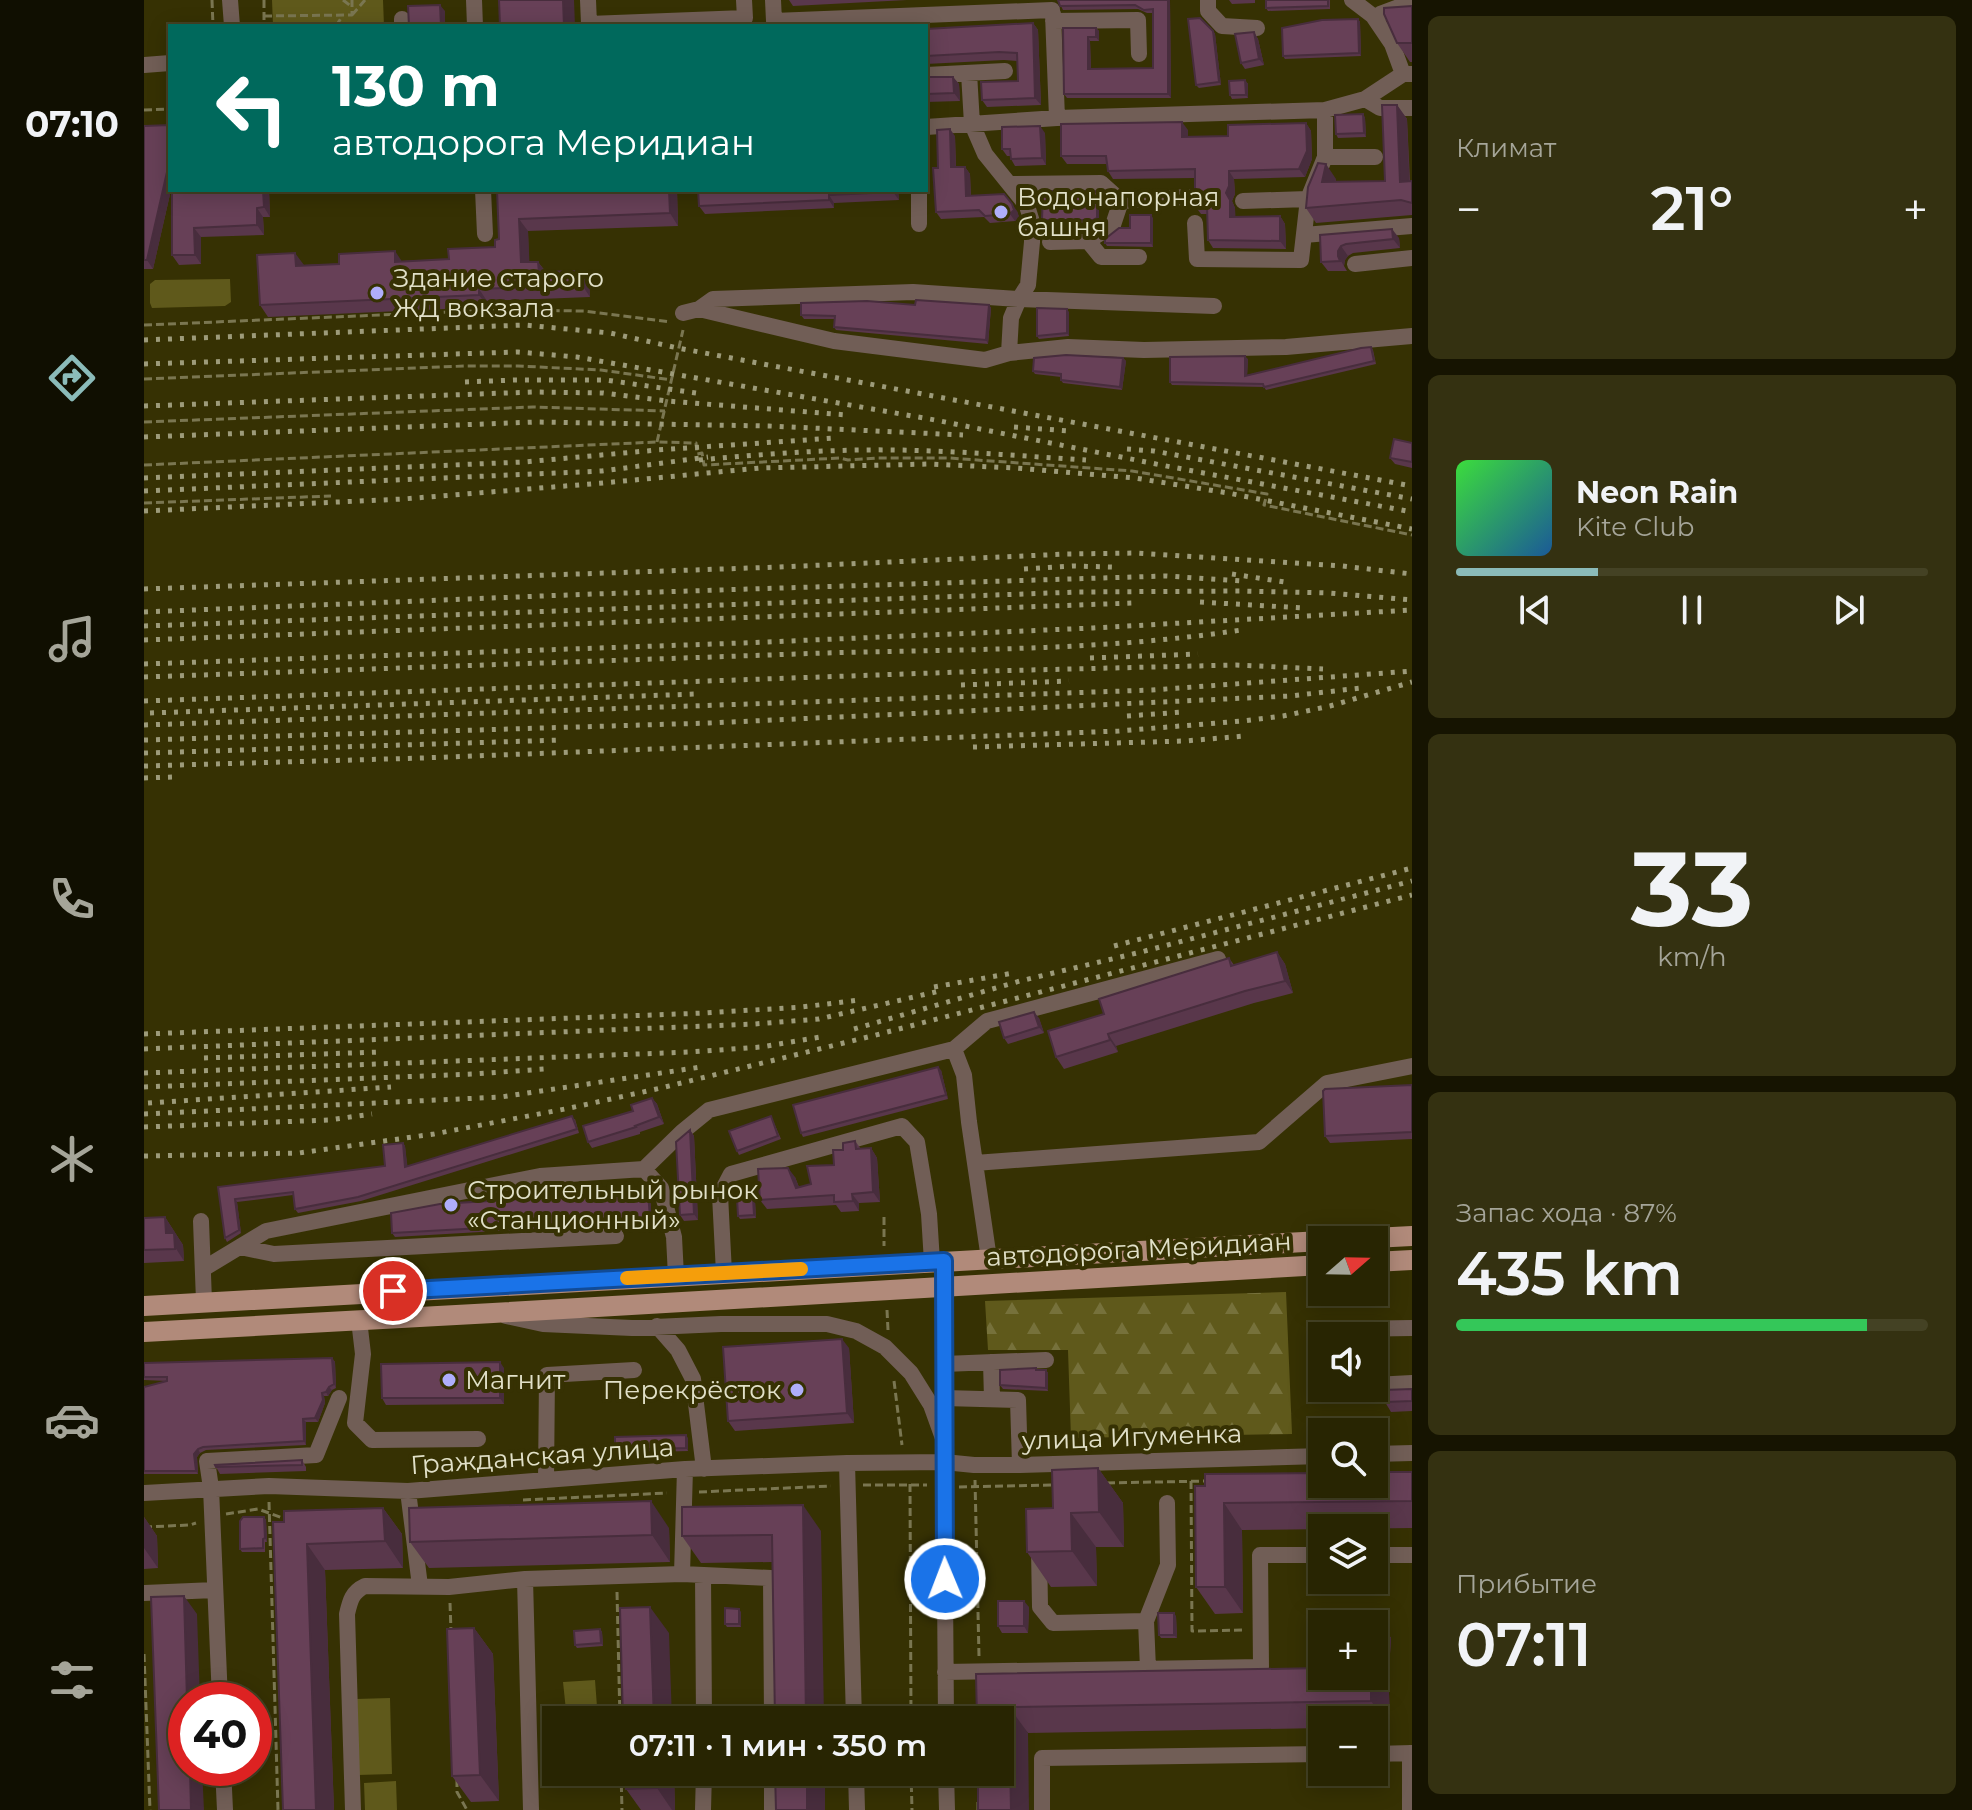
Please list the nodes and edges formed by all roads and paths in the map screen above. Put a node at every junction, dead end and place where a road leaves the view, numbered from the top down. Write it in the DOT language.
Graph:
graph roads {
  1 [pos="212,0"];
  2 [pos="230,0"];
  3 [pos="264,0"];
  4 [pos="343,0"];
  5 [pos="352,0"];
  6 [pos="365,0"];
  7 [pos="474,0"];
  8 [pos="588,0"];
  9 [pos="744,0"];
  10 [pos="773,0"];
  11 [pos="1208,0"];
  12 [pos="1352,0"];
  13 [pos="1412,2"];
  14 [pos="352,7"];
  15 [pos="1052,11"];
  16 [pos="343,15"];
  17 [pos="352,15"];
  18 [pos="264,16"];
  19 [pos="1373,16"];
  20 [pos="213,24"];
  21 [pos="232,24"];
  22 [pos="264,24"];
  23 [pos="337,24"];
  24 [pos="475,24"];
  25 [pos="774,24"];
  26 [pos="1257,28"];
  27 [pos="1139,54"];
  28 [pos="168,63"];
  29 [pos="144,65"];
  30 [pos="1005,71"];
  31 [pos="969,73"];
  32 [pos="1408,74"];
  33 [pos="928,75"];
  34 [pos="1365,99"];
  35 [pos="1412,108"];
  36 [pos="168,109"];
  37 [pos="144,110"];
  38 [pos="1325,110"];
  39 [pos="1057,118"];
  40 [pos="972,124"];
  41 [pos="928,127"];
  42 [pos="1325,157"];
  43 [pos="1375,157"];
  44 [pos="1010,184"];
  45 [pos="483,192"];
  46 [pos="919,192"];
  47 [pos="1187,197"];
  48 [pos="1308,199"];
  49 [pos="1121,201"];
  50 [pos="1243,201"];
  51 [pos="1195,223"];
  52 [pos="919,224"];
  53 [pos="1412,226"];
  54 [pos="485,234"];
  55 [pos="1304,235"];
  56 [pos="1088,241"];
  57 [pos="1050,242"];
  58 [pos="1139,257"];
  59 [pos="1412,258"];
  60 [pos="1355,264"];
  61 [pos="1019,299"];
  62 [pos="1214,306"];
  63 [pos="684,317"];
  64 [pos="144,325"];
  65 [pos="1412,336"];
  66 [pos="1009,353"];
  67 [pos="144,379"];
  68 [pos="672,380"];
  69 [pos="665,411"];
  70 [pos="144,422"];
  71 [pos="657,442"];
  72 [pos="144,465"];
  73 [pos="331,496"];
  74 [pos="144,503"];
  75 [pos="1412,535"];
  76 [pos="1218,959"];
  77 [pos="954,1049"];
  78 [pos="1412,1066"];
  79 [pos="975,1163"];
  80 [pos="644,1169"];
  81 [pos="201,1221"];
  82 [pos="616,1236"];
  83 [pos="1412,1236"];
  84 [pos="1388,1237"];
  85 [pos="1308,1242"];
  86 [pos="240,1247"];
  87 [pos="989,1259"];
  88 [pos="1412,1260"];
  89 [pos="1388,1261"];
  90 [pos="938,1262"];
  91 [pos="1308,1266"];
  92 [pos="203,1269"];
  93 [pos="724,1273"];
  94 [pos="676,1276"];
  95 [pos="943,1287"];
  96 [pos="204,1301"];
  97 [pos="144,1306"];
  98 [pos="493,1313"];
  99 [pos="359,1320"];
  100 [pos="657,1326"];
  101 [pos="1388,1328"];
  102 [pos="1412,1328"];
  103 [pos="144,1332"];
  104 [pos="1046,1360"];
  105 [pos="991,1362"];
  106 [pos="944,1364"];
  107 [pos="634,1370"];
  108 [pos="1412,1383"];
  109 [pos="1388,1384"];
  110 [pos="339,1398"];
  111 [pos="944,1398"];
  112 [pos="992,1399"];
  113 [pos="478,1439"];
  114 [pos="944,1441"];
  115 [pos="1412,1453"];
  116 [pos="1388,1454"];
  117 [pos="1308,1456"];
  118 [pos="944,1462"];
  119 [pos="847,1463"];
  120 [pos="1056,1463"];
  121 [pos="974,1465"];
  122 [pos="1020,1465"];
  123 [pos="685,1469"];
  124 [pos="704,1469"];
  125 [pos="546,1480"];
  126 [pos="1191,1481"];
  127 [pos="1206,1481"];
  128 [pos="1101,1483"];
  129 [pos="910,1484"];
  130 [pos="1057,1485"];
  131 [pos="269,1486"];
  132 [pos="847,1486"];
  133 [pos="944,1486"];
  134 [pos="211,1488"];
  135 [pos="975,1488"];
  136 [pos="408,1491"];
  137 [pos="684,1492"];
  138 [pos="144,1493"];
  139 [pos="518,1500"];
  140 [pos="1167,1503"];
  141 [pos="269,1513"];
  142 [pos="211,1518"];
  143 [pos="289,1520"];
  144 [pos="144,1527"];
  145 [pos="1039,1530"];
  146 [pos="1308,1555"];
  147 [pos="1388,1555"];
  148 [pos="1412,1555"];
  149 [pos="682,1574"];
  150 [pos="703,1575"];
  151 [pos="616,1576"];
  152 [pos="525,1579"];
  153 [pos="420,1586"];
  154 [pos="449,1587"];
  155 [pos="215,1590"];
  156 [pos="144,1593"];
  157 [pos="1146,1621"];
  158 [pos="1261,1629"];
  159 [pos="451,1634"];
  160 [pos="144,1654"];
  161 [pos="1148,1669"];
  162 [pos="945,1672"];
  163 [pos="980,1672"];
  164 [pos="219,1682"];
  165 [pos="620,1706"];
  166 [pos="704,1706"];
  167 [pos="772,1706"];
  168 [pos="854,1706"];
  169 [pos="911,1706"];
  170 [pos="946,1706"];
  171 [pos="1411,1753"];
  172 [pos="1308,1754"];
  173 [pos="1388,1754"];
  174 [pos="457,1776"];
  175 [pos="224,1786"];
  176 [pos="621,1786"];
  177 [pos="704,1786"];
  178 [pos="772,1786"];
  179 [pos="856,1786"];
  180 [pos="911,1786"];
  181 [pos="946,1786"];
  182 [pos="978,1797"];
  183 [pos="150,1810"];
  184 [pos="225,1810"];
  185 [pos="278,1810"];
  186 [pos="353,1810"];
  187 [pos="467,1810"];
  188 [pos="531,1810"];
  189 [pos="622,1810"];
  190 [pos="703,1810"];
  191 [pos="772,1810"];
  192 [pos="857,1810"];
  193 [pos="912,1810"];
  194 [pos="947,1810"];
  195 [pos="978,1810"];
  196 [pos="1042,1810"];
  197 [pos="1410,1810"];
  1 -- 20 [label="path"];
  2 -- 21 [label="street"];
  3 -- 18 [label="path"];
  4 -- 14 [label="path"];
  5 -- 14 [label="path"];
  6 -- 17 [label="path"];
  7 -- 24 [label="street"];
  8 -- 9 [label="street"];
  10 -- 25 [label="street"];
  11 -- 26 [label="street"];
  12 -- 19 [label="street"];
  13 -- 19 [label="street"];
  14 -- 17 [label="path"];
  15 -- 25 [label="street"];
  15 -- 27 [label="street"];
  15 -- 39 [label="street"];
  16 -- 17 [label="path"];
  16 -- 18 [label="path"];
  16 -- 23 [label="path"];
  18 -- 22 [label="path"];
  19 -- 32 [label="street"];
  28 -- 29 [label="street"];
  30 -- 31 [label="street"];
  31 -- 33 [label="street"];
  31 -- 40 [label="street"];
  32 -- 34 [label="street"];
  34 -- 35 [label="street"];
  34 -- 38 [label="street"];
  36 -- 37 [label="path"];
  38 -- 39 [label="street"];
  38 -- 42 [label="street"];
  39 -- 40 [label="street"];
  40 -- 41 [label="street"];
  40 -- 44 [label="street"];
  42 -- 43 [label="street"];
  42 -- 48 [label="street"];
  44 -- 49 [label="street"];
  44 -- 61 [label="street"];
  45 -- 54 [label="street"];
  46 -- 52 [label="street"];
  47 -- 49 [label="street"];
  48 -- 50 [label="street"];
  48 -- 55 [label="street"];
  49 -- 56 [label="street"];
  51 -- 55 [label="street"];
  53 -- 55 [label="street"];
  56 -- 57 [label="street"];
  56 -- 58 [label="street"];
  59 -- 60 [label="street"];
  61 -- 62 [label="street"];
  61 -- 63 [label="street"];
  61 -- 66 [label="street"];
  63 -- 64 [label="path"];
  63 -- 66 [label="street"];
  63 -- 68 [label="path"];
  65 -- 66 [label="street"];
  67 -- 68 [label="path"];
  68 -- 69 [label="path"];
  69 -- 70 [label="path"];
  69 -- 71 [label="path"];
  71 -- 72 [label="path"];
  71 -- 75 [label="path"];
  73 -- 74 [label="path"];
  76 -- 77 [label="street"];
  77 -- 79 [label="street"];
  77 -- 80 [label="street"];
  78 -- 79 [label="street"];
  79 -- 87 [label="street"];
  80 -- 86 [label="street"];
  80 -- 94 [label="street"];
  81 -- 92 [label="street"];
  82 -- 86 [label="street"];
  83 -- 84 [label="main road"];
  85 -- 87 [label="main road, автодорога Меридиан"];
  86 -- 92 [label="street"];
  87 -- 90 [label="main road, автодорога Меридиан"];
  88 -- 89 [label="main road"];
  90 -- 93 [label="main road, автодорога Меридиан"];
  90 -- 93 [label="street"];
  90 -- 95 [label="street"];
  91 -- 95 [label="main road, автодорога Меридиан"];
  92 -- 96 [label="street"];
  93 -- 94 [label="main road, автодорога Меридиан"];
  94 -- 96 [label="main road, автодорога Меридиан"];
  95 -- 98 [label="main road, автодорога Меридиан"];
  95 -- 106 [label="street"];
  96 -- 97 [label="main road, автодорога Меридиан"];
  98 -- 99 [label="main road, автодорога Меридиан"];
  98 -- 100 [label="street"];
  99 -- 103 [label="main road, автодорога Меридиан"];
  99 -- 113 [label="street"];
  100 -- 114 [label="street"];
  100 -- 124 [label="street"];
  101 -- 102 [label="street"];
  104 -- 105 [label="street"];
  105 -- 106 [label="street"];
  105 -- 112 [label="street"];
  106 -- 111 [label="street"];
  107 -- 125 [label="street"];
  108 -- 109 [label="street"];
  110 -- 134 [label="street"];
  111 -- 112 [label="street"];
  111 -- 114 [label="street"];
  112 -- 122 [label="street"];
  114 -- 118 [label="street"];
  115 -- 116 [label="street"];
  117 -- 120 [label="street, улица Игуменка"];
  118 -- 119 [label="street, Гражданская улица"];
  118 -- 121 [label="street, улица Игуменка"];
  118 -- 133 [label="street"];
  119 -- 124 [label="street, Гражданская улица"];
  119 -- 132 [label="street"];
  120 -- 122 [label="street, улица Игуменка"];
  120 -- 130 [label="street"];
  121 -- 122 [label="street, улица Игуменка"];
  121 -- 135 [label="path"];
  123 -- 124 [label="street, Гражданская улица"];
  123 -- 125 [label="street, Гражданская улица"];
  123 -- 137 [label="street"];
  125 -- 136 [label="street, Гражданская улица"];
  126 -- 127 [label="path"];
  126 -- 128 [label="path"];
  126 -- 158 [label="path"];
  129 -- 132 [label="path"];
  129 -- 133 [label="path"];
  129 -- 169 [label="path"];
  130 -- 135 [label="path"];
  131 -- 134 [label="street, Гражданская улица"];
  131 -- 136 [label="street, Гражданская улица"];
  131 -- 141 [label="path"];
  132 -- 137 [label="path"];
  132 -- 168 [label="street"];
  133 -- 135 [label="path"];
  133 -- 162 [label="street"];
  134 -- 138 [label="street, Гражданская улица"];
  134 -- 142 [label="street"];
  135 -- 163 [label="path"];
  136 -- 153 [label="street"];
  137 -- 139 [label="path"];
  137 -- 149 [label="street"];
  140 -- 157 [label="street"];
  141 -- 142 [label="path"];
  141 -- 143 [label="path"];
  141 -- 185 [label="path"];
  142 -- 144 [label="path"];
  142 -- 155 [label="street"];
  145 -- 157 [label="street"];
  146 -- 158 [label="street"];
  147 -- 148 [label="street"];
  149 -- 150 [label="street"];
  149 -- 151 [label="street"];
  150 -- 166 [label="street"];
  150 -- 167 [label="street"];
  151 -- 152 [label="street"];
  151 -- 165 [label="path"];
  152 -- 154 [label="street"];
  152 -- 188 [label="street"];
  153 -- 154 [label="street"];
  153 -- 186 [label="street"];
  154 -- 159 [label="path"];
  155 -- 156 [label="street"];
  155 -- 164 [label="street"];
  157 -- 161 [label="street"];
  158 -- 161 [label="street"];
  160 -- 183 [label="path"];
  161 -- 163 [label="street"];
  162 -- 163 [label="street"];
  162 -- 170 [label="street"];
  171 -- 173 [label="street"];
  171 -- 197 [label="street"];
  172 -- 196 [label="street"];
  174 -- 187 [label="path"];
  175 -- 184 [label="street"];
  176 -- 189 [label="path"];
  177 -- 190 [label="street"];
  178 -- 191 [label="street"];
  179 -- 192 [label="street"];
  180 -- 193 [label="path"];
  181 -- 194 [label="street"];
  182 -- 195 [label="path"];
}
